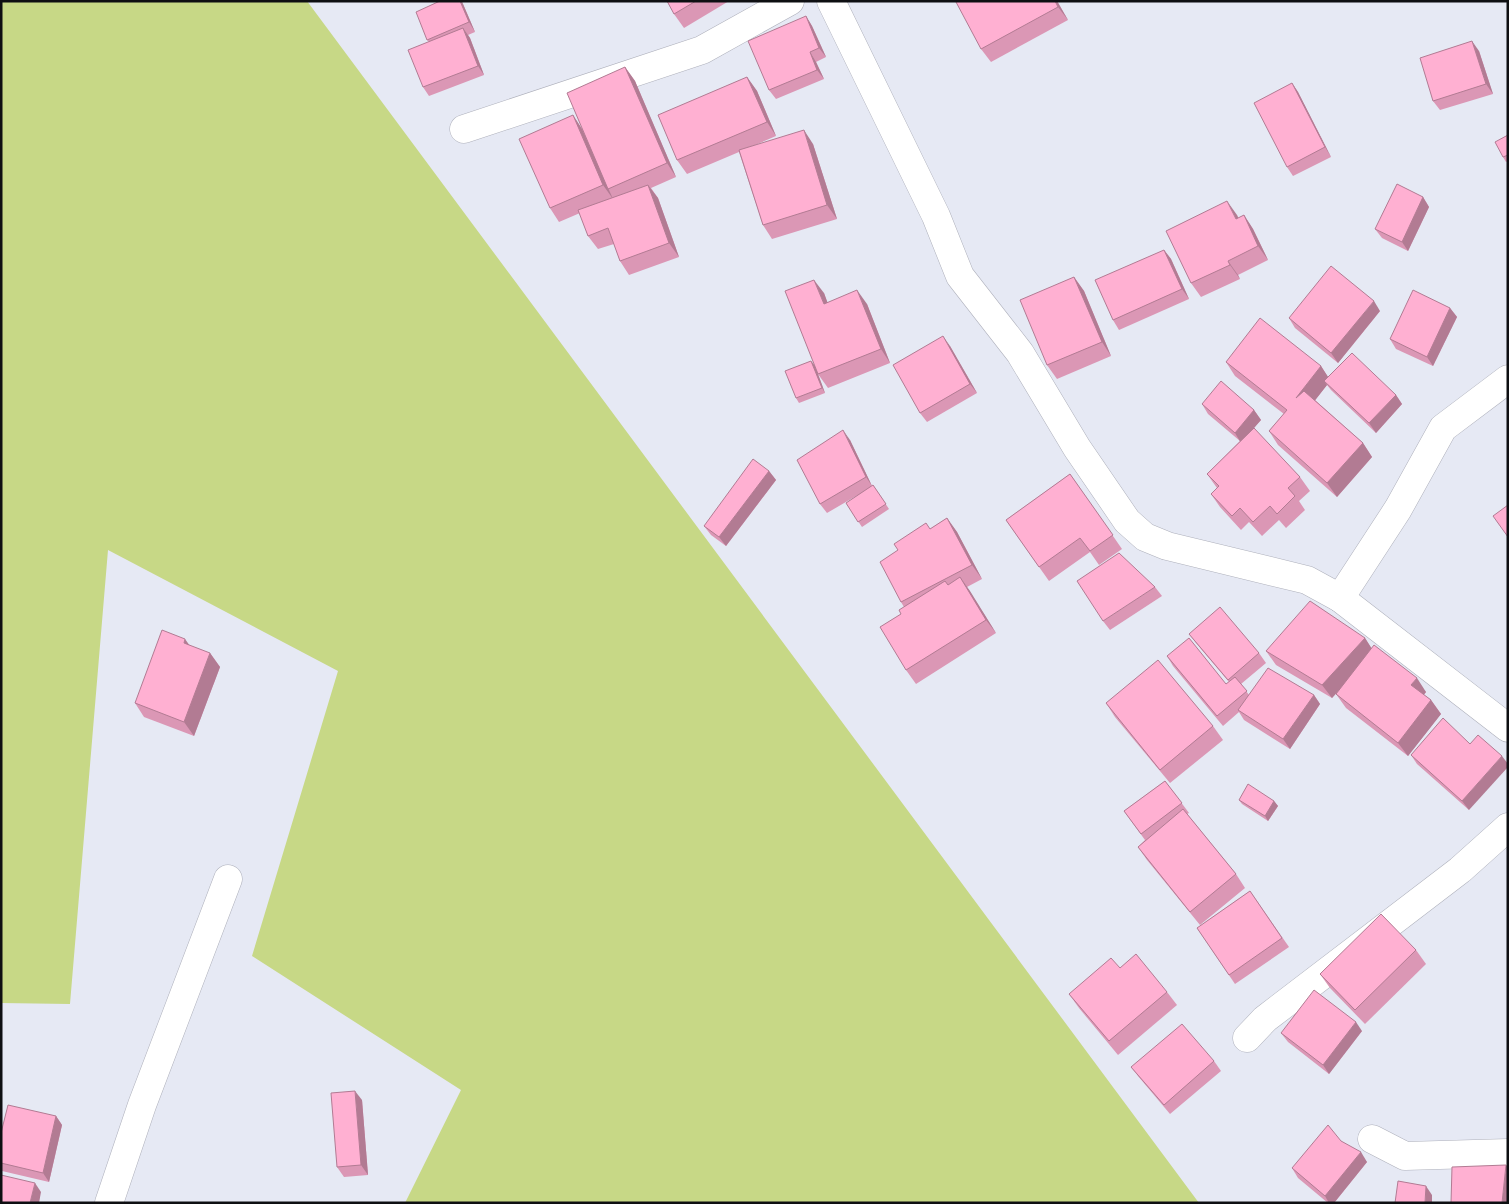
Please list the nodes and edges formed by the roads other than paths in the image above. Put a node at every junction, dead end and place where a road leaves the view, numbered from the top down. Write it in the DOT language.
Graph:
graph roads {
  1 [pos="790,1"];
  2 [pos="831,1"];
  3 [pos="464,129"];
  4 [pos="1508,379"];
  5 [pos="1340,598"];
  6 [pos="1508,728"];
  7 [pos="1508,826"];
  8 [pos="228,879"];
  9 [pos="1247,1038"];
  10 [pos="1372,1139"];
  11 [pos="1508,1153"];
  12 [pos="110,1203"];
  1 -- 3 [label="street"];
  2 -- 5 [label="street"];
  4 -- 5 [label="street"];
  5 -- 6 [label="street"];
  7 -- 9 [label="street"];
  8 -- 12 [label="street"];
  10 -- 11 [label="street"];
}
